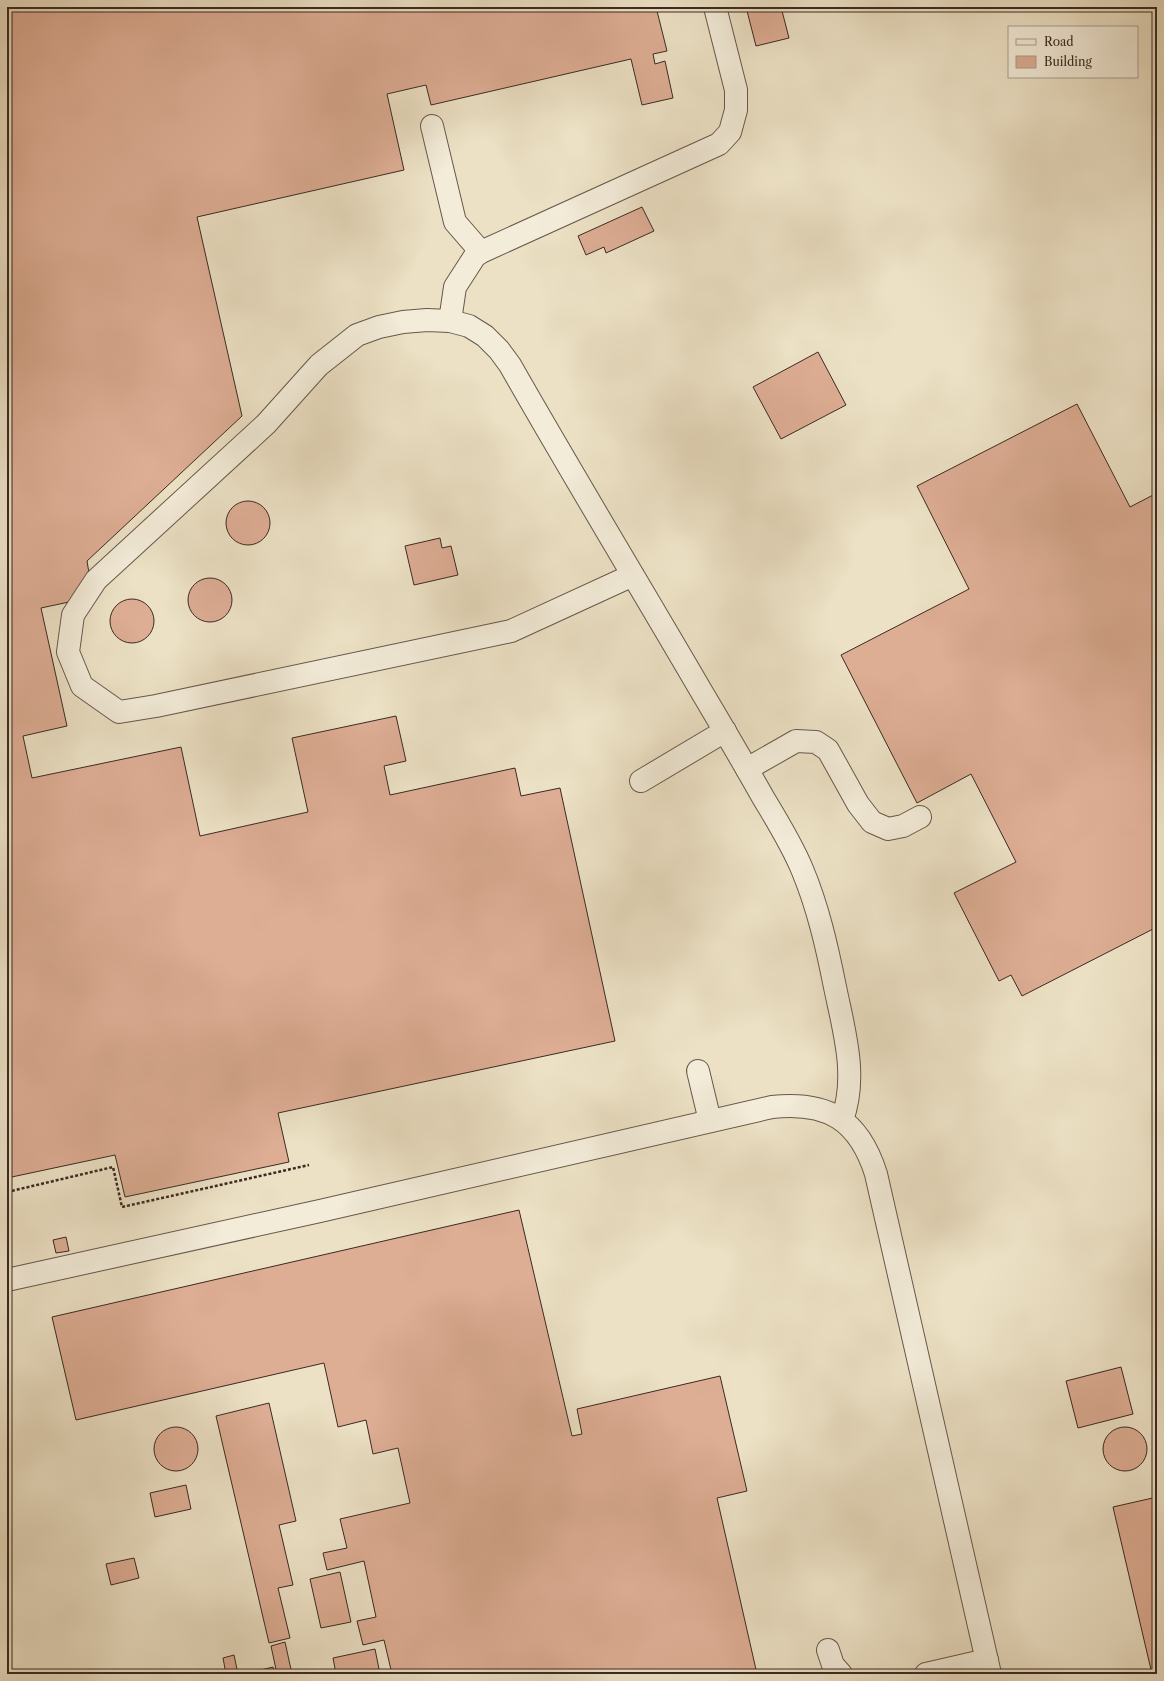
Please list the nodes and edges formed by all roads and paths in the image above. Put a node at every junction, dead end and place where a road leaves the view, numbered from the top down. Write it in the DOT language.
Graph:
graph roads {
  1 [pos="715,7"];
  2 [pos="432,126"];
  3 [pos="481,252"];
  4 [pos="450,321"];
  5 [pos="633,575"];
  6 [pos="725,731"];
  7 [pos="747,769"];
  8 [pos="641,781"];
  9 [pos="920,817"];
  10 [pos="698,1071"];
  11 [pos="842,1120"];
  12 [pos="710,1121"];
  13 [pos="309,1165"];
  14 [pos="7,1192"];
  15 [pos="7,1280"];
  16 [pos="828,1650"];
  17 [pos="988,1667"];
  18 [pos="841,1674"];
  19 [pos="926,1674"];
  1 -- 3 [label="lane"];
  2 -- 3 [label="lane"];
  3 -- 4 [label="lane"];
  4 -- 5 [label="lane"];
  4 -- 5 [label="lane"];
  5 -- 6 [label="lane"];
  6 -- 7 [label="lane"];
  6 -- 8 [label="lane"];
  7 -- 9 [label="lane"];
  7 -- 11 [label="lane"];
  10 -- 12 [label="lane"];
  11 -- 12 [label="lane"];
  11 -- 17 [label="lane"];
  12 -- 15 [label="lane"];
  13 -- 14 [label="path"];
  16 -- 18 [label="lane"];
  17 -- 19 [label="lane"];
}
